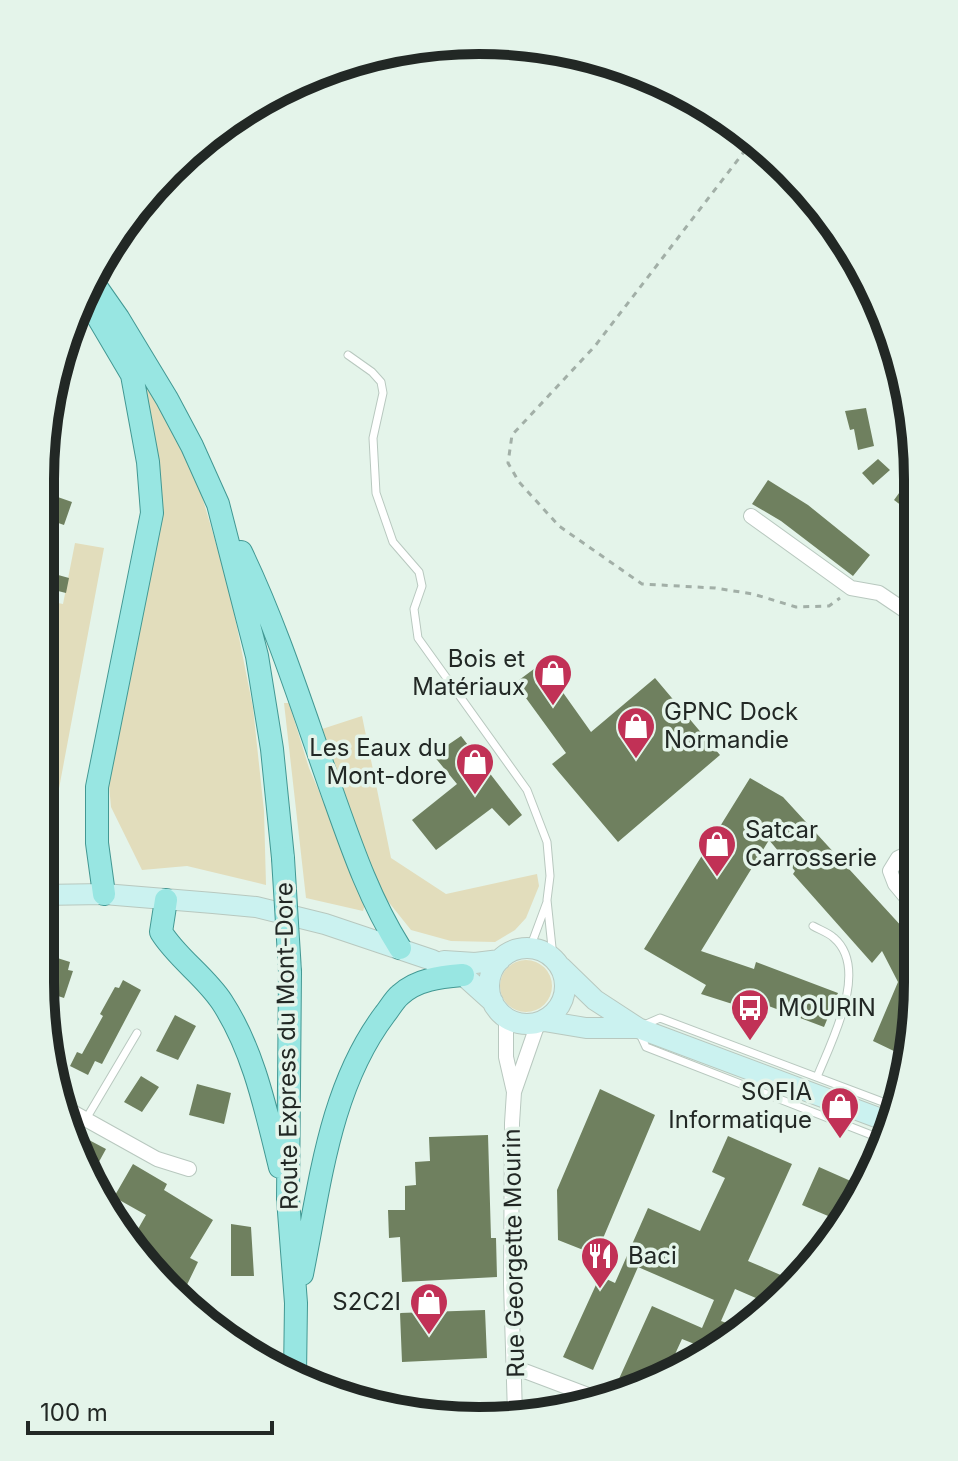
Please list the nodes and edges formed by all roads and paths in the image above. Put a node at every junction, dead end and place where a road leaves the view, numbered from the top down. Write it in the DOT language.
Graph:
graph roads {
  1 [pos="746,149"];
  2 [pos="98,290"];
  3 [pos="91,306"];
  4 [pos="348,355"];
  5 [pos="218,504"];
  6 [pos="751,516"];
  7 [pos="851,588"];
  8 [pos="904,610"];
  9 [pos="904,855"];
  10 [pos="104,894"];
  11 [pos="54,895"];
  12 [pos="904,895"];
  13 [pos="166,900"];
  14 [pos="547,900"];
  15 [pos="813,926"];
  16 [pos="400,948"];
  17 [pos="530,948"];
  18 [pos="432,960"];
  19 [pos="500,960"];
  20 [pos="557,962"];
  21 [pos="463,975"];
  22 [pos="499,1010"];
  23 [pos="541,1022"];
  24 [pos="638,1028"];
  25 [pos="137,1033"];
  26 [pos="817,1077"];
  27 [pos="514,1092"];
  28 [pos="886,1103"];
  29 [pos="75,1113"];
  30 [pos="86,1119"];
  31 [pos="881,1119"];
  32 [pos="875,1136"];
  33 [pos="189,1169"];
  34 [pos="288,1199"];
  35 [pos="296,1303"];
  36 [pos="295,1365"];
  37 [pos="514,1367"];
  38 [pos="585,1394"];
  39 [pos="515,1405"];
  1 -- 7 [label="path"];
  2 -- 5 [label="main road, Route Express du Mont-Dore"];
  3 -- 10 [label="main road"];
  4 -- 14 [label="lane"];
  5 -- 16 [label="main road"];
  5 -- 34 [label="main road, Route Express du Mont-Dore, bridge"];
  6 -- 7 [label="street"];
  7 -- 8 [label="street"];
  9 -- 12 [label="street"];
  10 -- 11 [label="main road"];
  10 -- 13 [label="main road"];
  13 -- 16 [label="main road"];
  13 -- 34 [label="main road"];
  14 -- 17 [label="lane"];
  14 -- 20 [label="lane"];
  15 -- 26 [label="lane"];
  16 -- 18 [label="main road"];
  17 -- 19 [label="main road"];
  17 -- 20 [label="main road"];
  18 -- 19 [label="main road"];
  18 -- 21 [label="main road"];
  19 -- 22 [label="main road"];
  20 -- 23 [label="main road"];
  20 -- 24 [label="main road"];
  21 -- 22 [label="main road"];
  21 -- 35 [label="main road"];
  22 -- 23 [label="main road"];
  22 -- 27 [label="street, Rue Georgette Mourin"];
  23 -- 24 [label="main road"];
  23 -- 27 [label="street, Rue Georgette Mourin"];
  24 -- 26 [label="lane"];
  24 -- 31 [label="main road"];
  24 -- 32 [label="lane"];
  25 -- 30 [label="lane"];
  26 -- 28 [label="lane"];
  27 -- 37 [label="street, Rue Georgette Mourin"];
  29 -- 30 [label="street"];
  30 -- 33 [label="street"];
  34 -- 35 [label="main road, Route Express du Mont-Dore"];
  35 -- 36 [label="main road, Route Express du Mont-Dore"];
  37 -- 38 [label="street"];
  37 -- 39 [label="street, Rue Georgette Mourin"];
}
